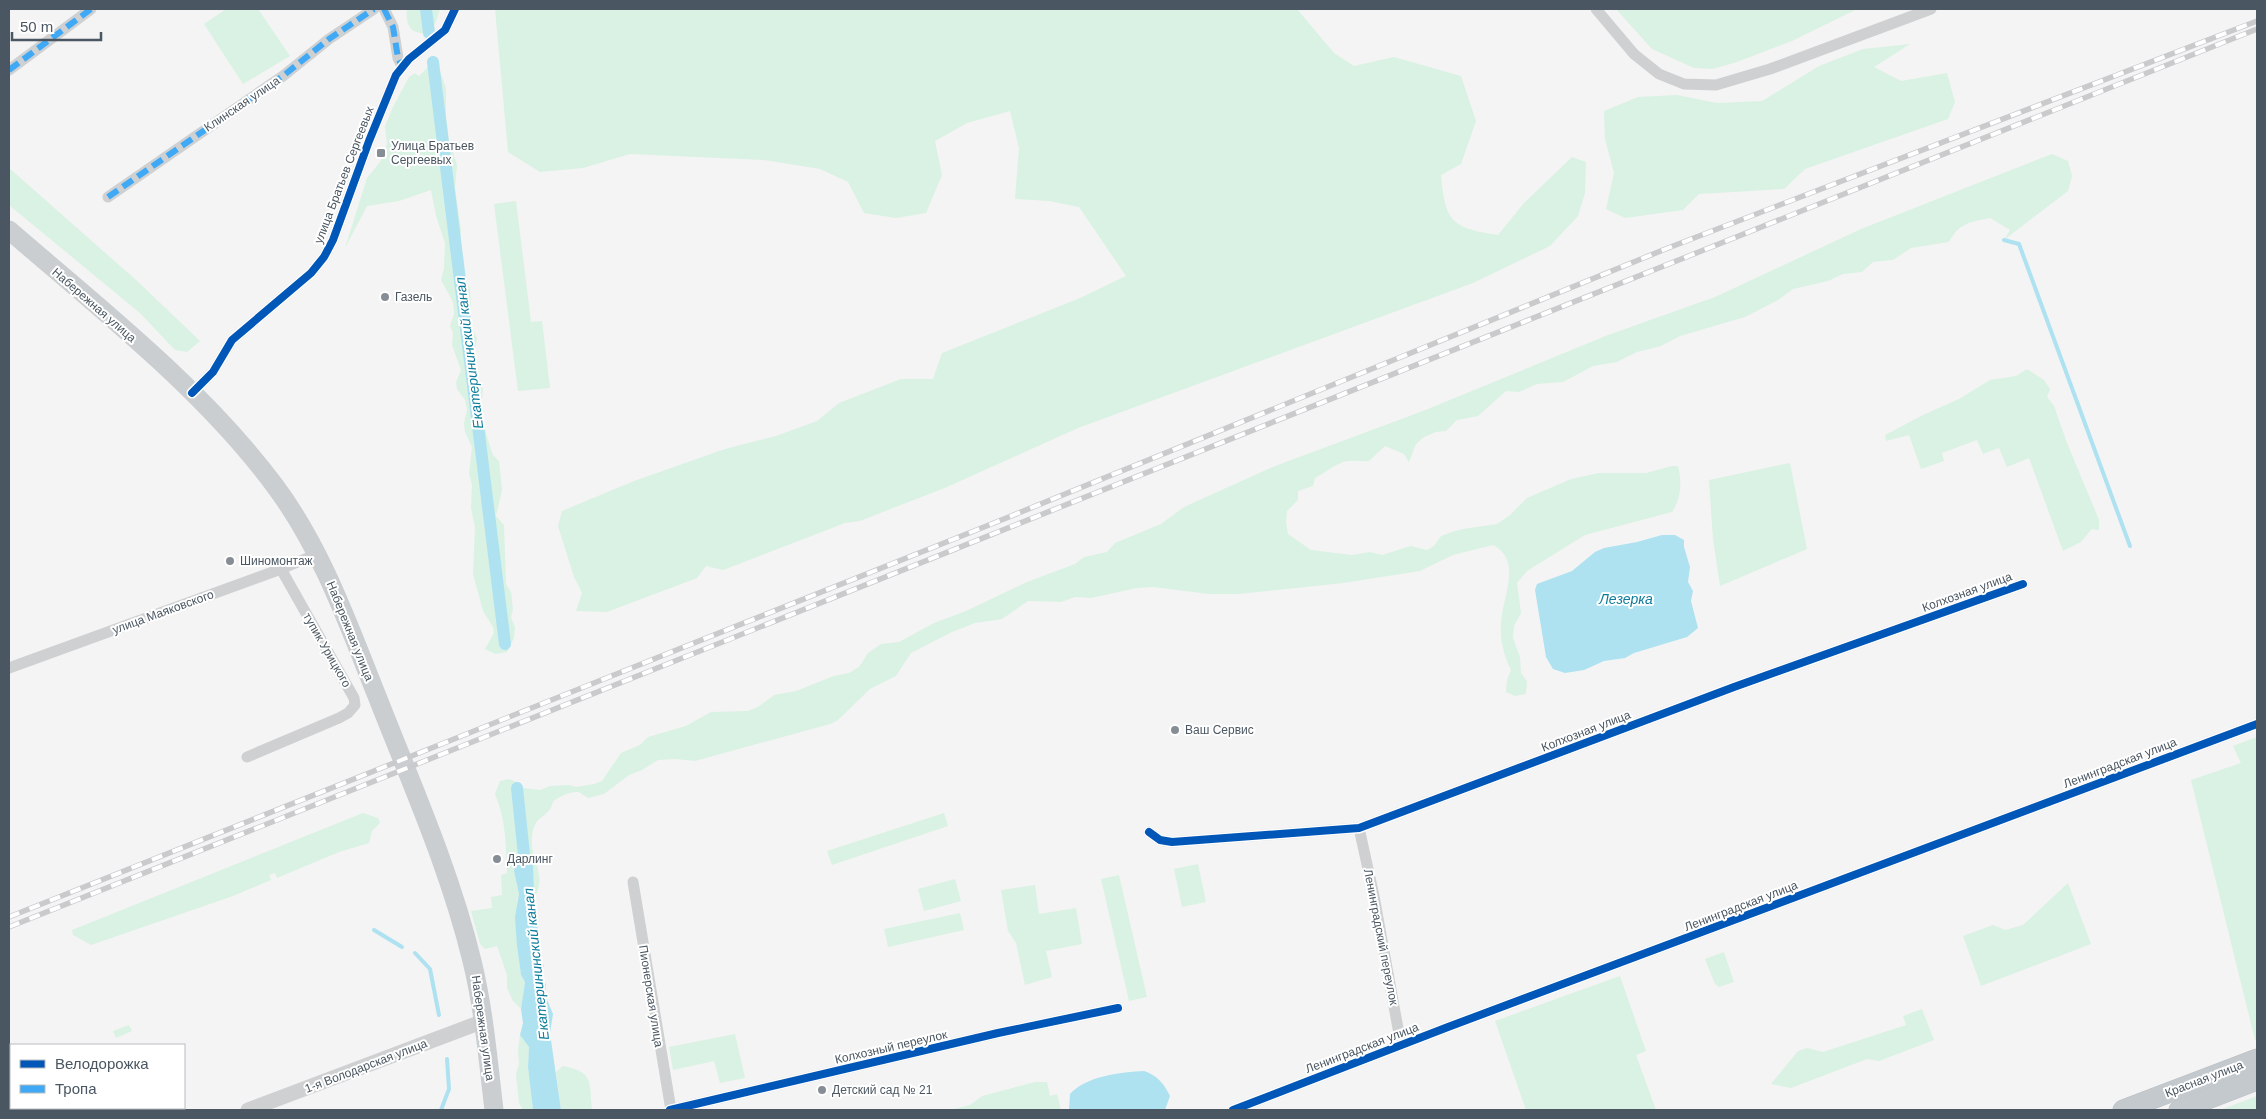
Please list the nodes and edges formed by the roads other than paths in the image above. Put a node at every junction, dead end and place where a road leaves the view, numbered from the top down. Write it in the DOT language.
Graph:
graph roads {
  1 [pos="91,9"];
  2 [pos="374,9"];
  3 [pos="384,9"];
  4 [pos="455,9"];
  5 [pos="1596,9"];
  6 [pos="1931,9"];
  7 [pos="402,66"];
  8 [pos="9,70"];
  9 [pos="108,197"];
  10 [pos="9,230"];
  11 [pos="192,393"];
  12 [pos="317,554"];
  13 [pos="281,569"];
  14 [pos="2023,584"];
  15 [pos="9,668"];
  16 [pos="2257,724"];
  17 [pos="247,758"];
  18 [pos="1359,828"];
  19 [pos="1149,832"];
  20 [pos="633,882"];
  21 [pos="1118,1008"];
  22 [pos="484,1021"];
  23 [pos="1401,1045"];
  24 [pos="2257,1059"];
  25 [pos="2257,1080"];
  26 [pos="248,1110"];
  27 [pos="494,1110"];
  28 [pos="671,1110"];
  29 [pos="1233,1110"];
  30 [pos="2123,1110"];
  31 [pos="2179,1110"];
  1 -- 8 [label="street"];
  2 -- 9 [label="street, Клинская улица"];
  3 -- 7 [label="street"];
  4 -- 7 [label="street, улица Братьев Сергеевых"];
  5 -- 6 [label="street"];
  7 -- 11 [label="street, улица Братьев Сергеевых"];
  10 -- 11 [label="main road, Набережная улица"];
  11 -- 12 [label="main road, Набережная улица"];
  12 -- 13 [label="street, улица Маяковского"];
  12 -- 22 [label="main road, Набережная улица"];
  13 -- 15 [label="street, улица Маяковского"];
  13 -- 17 [label="street, тупик Урицкого"];
  14 -- 18 [label="street, Колхозная улица"];
  16 -- 23 [label="street, Ленинградская улица"];
  18 -- 19 [label="street, Колхозная улица"];
  18 -- 23 [label="street, Ленинградский переулок"];
  20 -- 28 [label="street, Пионерская улица"];
  21 -- 28 [label="street, Колхозный переулок"];
  22 -- 26 [label="street, 1-я Володарская улица"];
  22 -- 27 [label="main road, Набережная улица"];
  23 -- 29 [label="street, Ленинградская улица"];
  24 -- 30 [label="highway, Красная улица"];
  25 -- 31 [label="highway, Красная улица"];
}
